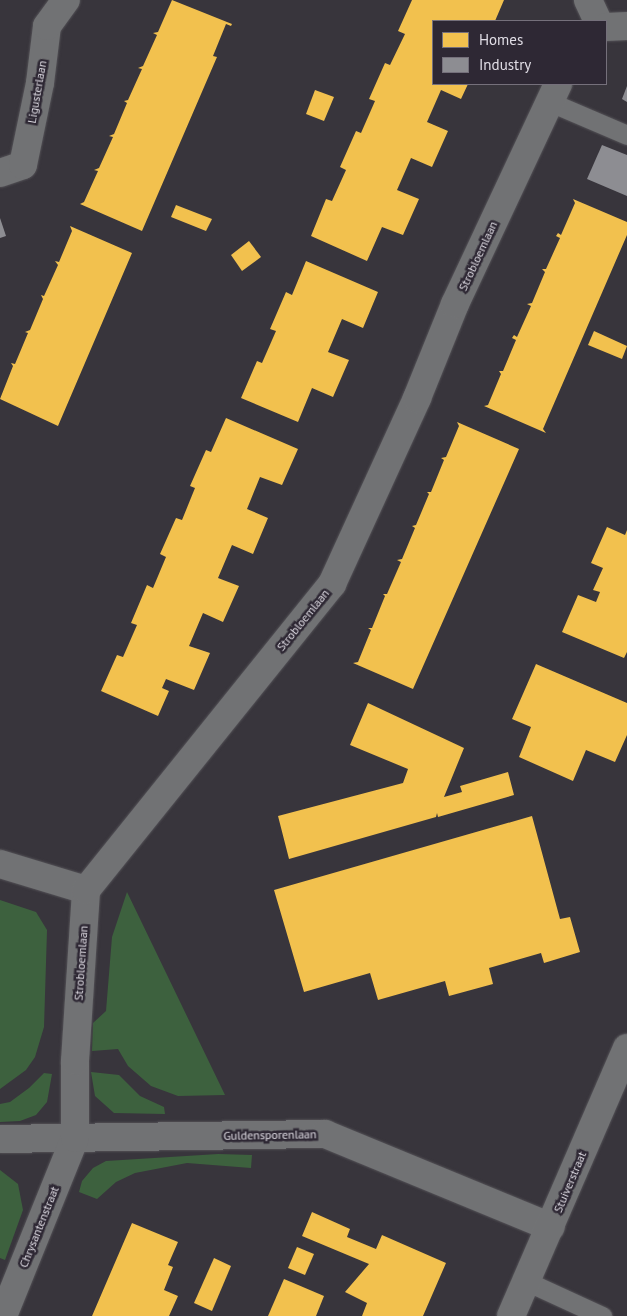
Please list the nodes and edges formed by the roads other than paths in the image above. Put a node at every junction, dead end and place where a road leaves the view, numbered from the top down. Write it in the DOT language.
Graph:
graph roads {
  1 [pos="66,0"];
  2 [pos="627,26"];
  3 [pos="607,27"];
  4 [pos="554,93"];
  5 [pos="627,136"];
  6 [pos="0,173"];
  7 [pos="0,864"];
  8 [pos="86,890"];
  9 [pos="627,1048"];
  10 [pos="75,1138"];
  11 [pos="0,1139"];
  12 [pos="551,1227"];
  13 [pos="526,1280"];
  14 [pos="3,1316"];
  15 [pos="511,1316"];
  16 [pos="602,1316"];
  1 -- 6 [label="street, Ligusterlaan"];
  2 -- 3 [label="street"];
  4 -- 5 [label="lane"];
  4 -- 8 [label="street, Strobloemlaan"];
  7 -- 8 [label="street"];
  8 -- 10 [label="street, Strobloemlaan"];
  9 -- 12 [label="street, Stuiverstraat"];
  10 -- 11 [label="street, Guldensporenlaan"];
  10 -- 12 [label="street, Guldensporenlaan"];
  10 -- 14 [label="street, Chrysantenstraat"];
  12 -- 13 [label="street, Stuiverstraat"];
  13 -- 15 [label="street, Stuiverstraat"];
  13 -- 16 [label="lane"];
}
